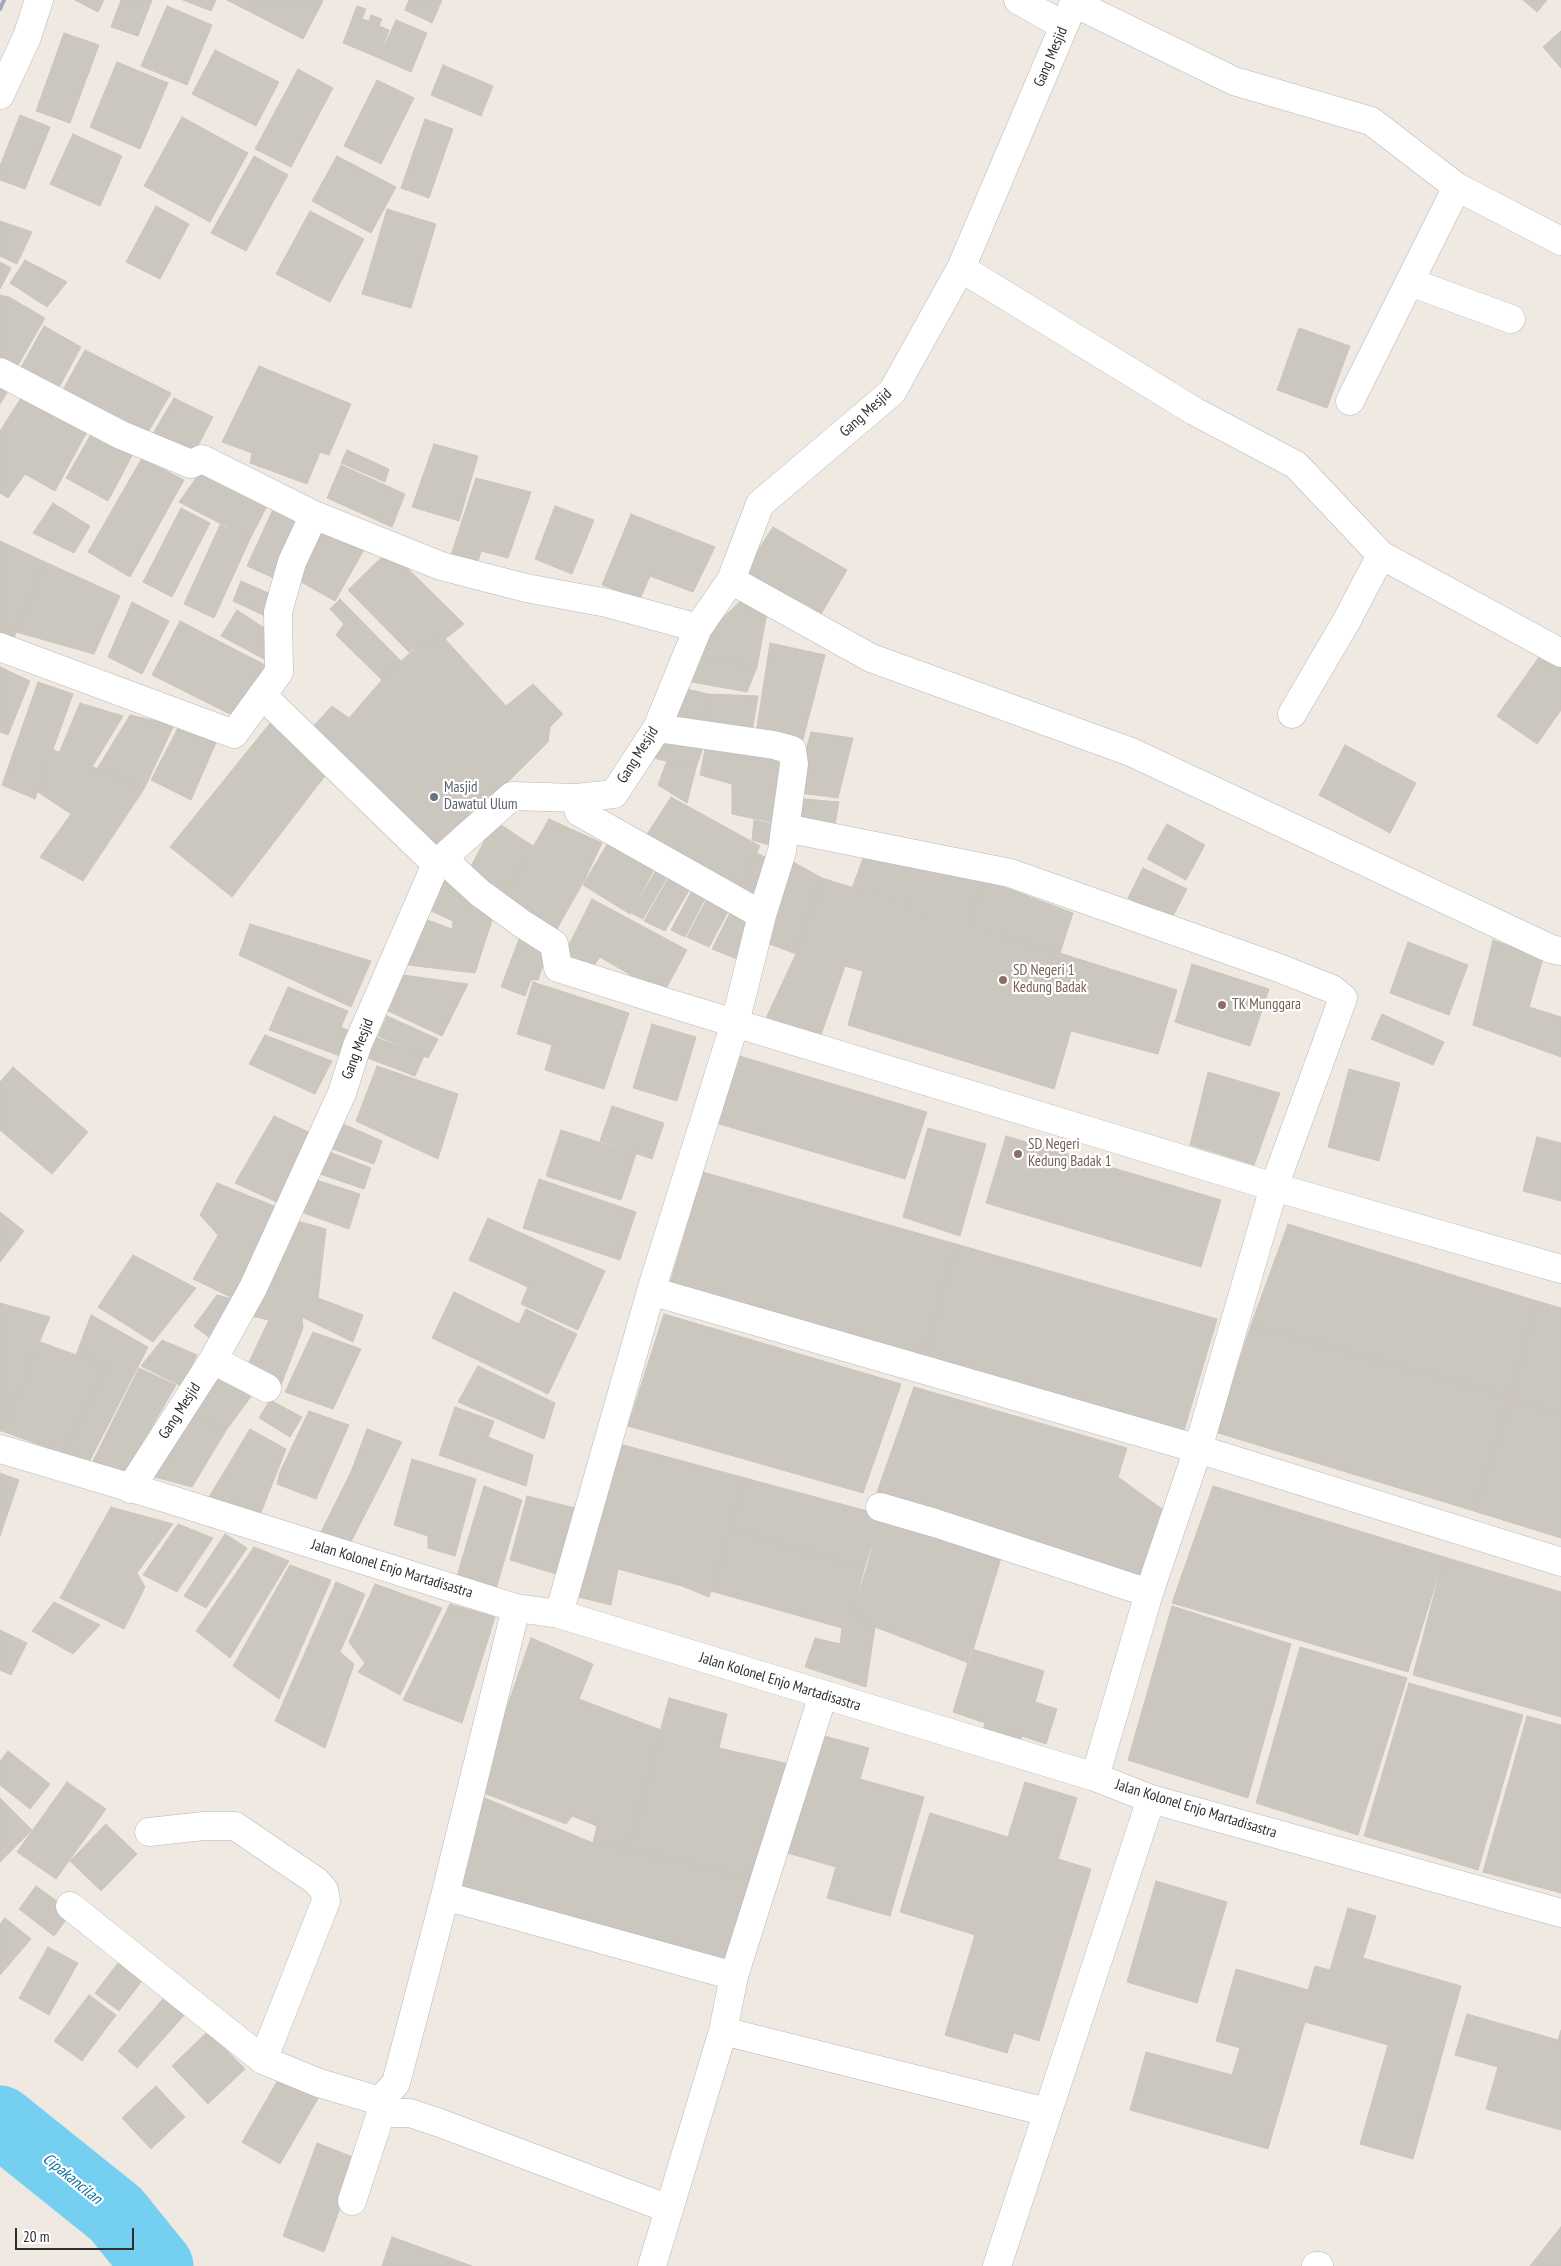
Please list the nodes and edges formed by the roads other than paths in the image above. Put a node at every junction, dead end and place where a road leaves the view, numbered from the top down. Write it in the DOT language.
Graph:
graph roads {
  1 [pos="39,0"];
  2 [pos="1018,0"];
  3 [pos="1071,10"];
  4 [pos="0,95"];
  5 [pos="1457,187"];
  6 [pos="1561,241"];
  7 [pos="961,268"];
  8 [pos="1410,282"];
  9 [pos="1511,319"];
  10 [pos="0,372"];
  11 [pos="1350,401"];
  12 [pos="314,515"];
  13 [pos="1381,555"];
  14 [pos="731,580"];
  15 [pos="698,628"];
  16 [pos="0,647"];
  17 [pos="1561,653"];
  18 [pos="262,695"];
  19 [pos="1292,714"];
  20 [pos="656,728"];
  21 [pos="576,798"];
  22 [pos="785,828"];
  23 [pos="440,861"];
  24 [pos="762,915"];
  25 [pos="1561,951"];
  26 [pos="736,1023"];
  27 [pos="1274,1187"];
  28 [pos="1561,1269"];
  29 [pos="651,1291"];
  30 [pos="213,1360"];
  31 [pos="267,1388"];
  32 [pos="0,1449"];
  33 [pos="1198,1449"];
  34 [pos="130,1488"];
  35 [pos="880,1507"];
  36 [pos="1561,1562"];
  37 [pos="1149,1593"];
  38 [pos="516,1608"];
  39 [pos="559,1614"];
  40 [pos="823,1696"];
  41 [pos="1095,1777"];
  42 [pos="1151,1798"];
  43 [pos="149,1832"];
  44 [pos="445,1896"];
  45 [pos="70,1906"];
  46 [pos="1561,1913"];
  47 [pos="734,1976"];
  48 [pos="723,2032"];
  49 [pos="263,2060"];
  50 [pos="380,2107"];
  51 [pos="1047,2112"];
  52 [pos="352,2201"];
  53 [pos="669,2210"];
  54 [pos="652,2266"];
  55 [pos="996,2266"];
  1 -- 4 [label="street"];
  2 -- 3 [label="street"];
  3 -- 5 [label="street"];
  3 -- 7 [label="street, Gang Mesjid"];
  5 -- 6 [label="street"];
  5 -- 8 [label="street"];
  7 -- 13 [label="street"];
  7 -- 14 [label="street, Gang Mesjid"];
  8 -- 9 [label="street"];
  8 -- 11 [label="street"];
  10 -- 12 [label="street"];
  12 -- 15 [label="street"];
  12 -- 18 [label="street"];
  13 -- 17 [label="street"];
  13 -- 19 [label="street"];
  14 -- 15 [label="street, Gang Mesjid"];
  14 -- 25 [label="street"];
  15 -- 20 [label="street, Gang Mesjid"];
  16 -- 18 [label="street"];
  18 -- 23 [label="street"];
  20 -- 21 [label="street, Gang Mesjid"];
  20 -- 22 [label="street"];
  21 -- 23 [label="street, Gang Mesjid"];
  21 -- 24 [label="street"];
  22 -- 24 [label="street"];
  22 -- 27 [label="street"];
  23 -- 26 [label="street"];
  23 -- 30 [label="street, Gang Mesjid"];
  24 -- 26 [label="street"];
  26 -- 27 [label="street"];
  26 -- 29 [label="street"];
  27 -- 28 [label="street"];
  27 -- 33 [label="street"];
  29 -- 33 [label="street"];
  29 -- 39 [label="street"];
  30 -- 31 [label="street"];
  30 -- 34 [label="street, Gang Mesjid"];
  32 -- 34 [label="street, Jalan Kolonel Enjo Martadisastra"];
  33 -- 36 [label="street"];
  33 -- 37 [label="street"];
  34 -- 38 [label="street, Jalan Kolonel Enjo Martadisastra"];
  35 -- 37 [label="street"];
  37 -- 41 [label="street"];
  38 -- 39 [label="street, Jalan Kolonel Enjo Martadisastra"];
  38 -- 44 [label="street"];
  39 -- 40 [label="street, Jalan Kolonel Enjo Martadisastra"];
  40 -- 41 [label="street, Jalan Kolonel Enjo Martadisastra"];
  40 -- 47 [label="street"];
  41 -- 42 [label="street, Jalan Kolonel Enjo Martadisastra"];
  42 -- 46 [label="street, Jalan Kolonel Enjo Martadisastra"];
  42 -- 51 [label="street"];
  43 -- 49 [label="street"];
  44 -- 47 [label="street"];
  44 -- 50 [label="street"];
  45 -- 49 [label="street"];
  47 -- 48 [label="street"];
  48 -- 51 [label="street"];
  48 -- 53 [label="street"];
  49 -- 50 [label="street"];
  50 -- 52 [label="street"];
  50 -- 53 [label="street"];
  51 -- 55 [label="street"];
  53 -- 54 [label="street"];
}
